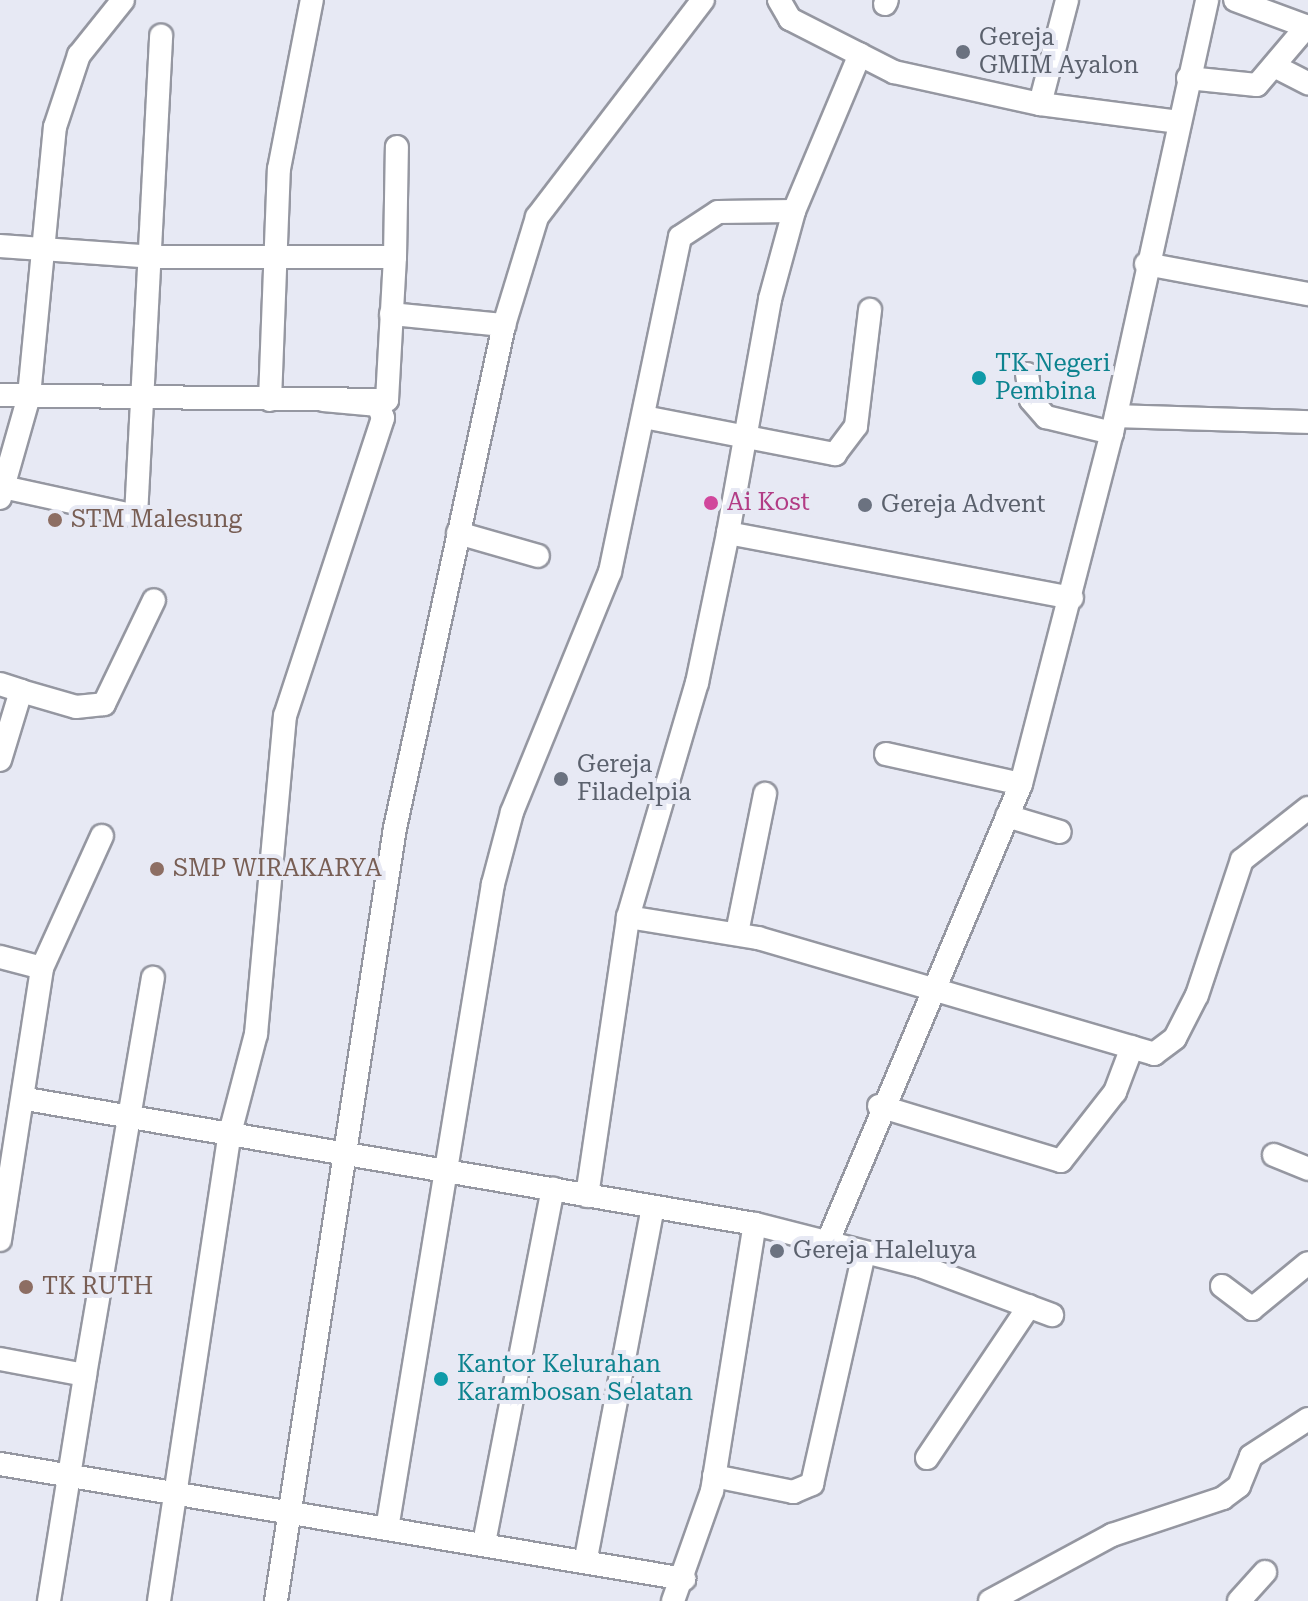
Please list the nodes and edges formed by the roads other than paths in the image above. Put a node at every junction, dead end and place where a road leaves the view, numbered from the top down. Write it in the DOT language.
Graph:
graph roads {
  1 [pos="123,0"];
  2 [pos="312,0"];
  3 [pos="703,0"];
  4 [pos="779,0"];
  5 [pos="1067,0"];
  6 [pos="1207,0"];
  7 [pos="1235,0"];
  8 [pos="1307,26"];
  9 [pos="161,36"];
  10 [pos="860,54"];
  11 [pos="1278,68"];
  12 [pos="1188,78"];
  13 [pos="1308,83"];
  14 [pos="1040,104"];
  15 [pos="1179,122"];
  16 [pos="397,147"];
  17 [pos="794,211"];
  18 [pos="0,246"];
  19 [pos="39,246"];
  20 [pos="276,255"];
  21 [pos="155,257"];
  22 [pos="395,257"];
  23 [pos="1146,264"];
  24 [pos="1308,294"];
  25 [pos="870,310"];
  26 [pos="391,314"];
  27 [pos="504,325"];
  28 [pos="1027,374"];
  29 [pos="0,395"];
  30 [pos="29,396"];
  31 [pos="143,400"];
  32 [pos="270,400"];
  33 [pos="323,400"];
  34 [pos="644,417"];
  35 [pos="1308,422"];
  36 [pos="1114,424"];
  37 [pos="747,435"];
  38 [pos="2,493"];
  39 [pos="458,533"];
  40 [pos="728,533"];
  41 [pos="538,556"];
  42 [pos="1072,598"];
  43 [pos="154,600"];
  44 [pos="10,687"];
  45 [pos="886,754"];
  46 [pos="0,760"];
  47 [pos="1021,784"];
  48 [pos="765,794"];
  49 [pos="1308,808"];
  50 [pos="1007,816"];
  51 [pos="1060,832"];
  52 [pos="102,836"];
  53 [pos="628,917"];
  54 [pos="737,933"];
  55 [pos="0,957"];
  56 [pos="42,968"];
  57 [pos="153,978"];
  58 [pos="935,987"];
  59 [pos="1132,1047"];
  60 [pos="26,1099"];
  61 [pos="879,1106"];
  62 [pos="123,1120"];
  63 [pos="230,1133"];
  64 [pos="345,1152"];
  65 [pos="1274,1155"];
  66 [pos="1308,1169"];
  67 [pos="449,1171"];
  68 [pos="553,1189"];
  69 [pos="587,1196"];
  70 [pos="653,1207"];
  71 [pos="755,1224"];
  72 [pos="0,1240"];
  73 [pos="828,1241"];
  74 [pos="864,1254"];
  75 [pos="1308,1263"];
  76 [pos="1222,1286"];
  77 [pos="1029,1306"];
  78 [pos="1052,1315"];
  79 [pos="0,1359"];
  80 [pos="85,1375"];
  81 [pos="1308,1419"];
  82 [pos="927,1458"];
  83 [pos="0,1464"];
  84 [pos="714,1476"];
  85 [pos="71,1480"];
  86 [pos="179,1498"];
  87 [pos="287,1511"];
  88 [pos="387,1529"];
  89 [pos="484,1543"];
  90 [pos="586,1558"];
  91 [pos="1265,1572"];
  92 [pos="684,1579"];
  93 [pos="49,1601"];
  94 [pos="159,1601"];
  95 [pos="276,1601"];
  96 [pos="673,1601"];
  97 [pos="990,1601"];
  98 [pos="1239,1601"];
  1 -- 19 [label="street"];
  2 -- 20 [label="street"];
  3 -- 27 [label="street"];
  4 -- 10 [label="street"];
  5 -- 14 [label="street"];
  6 -- 12 [label="street"];
  7 -- 8 [label="street"];
  8 -- 11 [label="street"];
  9 -- 21 [label="street"];
  10 -- 14 [label="street"];
  10 -- 17 [label="street"];
  11 -- 12 [label="street"];
  11 -- 13 [label="street"];
  12 -- 15 [label="street"];
  14 -- 15 [label="street"];
  15 -- 23 [label="street"];
  16 -- 22 [label="street"];
  17 -- 34 [label="street"];
  17 -- 37 [label="street"];
  18 -- 19 [label="street"];
  19 -- 21 [label="street"];
  19 -- 30 [label="street"];
  20 -- 21 [label="street"];
  20 -- 22 [label="street"];
  20 -- 32 [label="street"];
  21 -- 31 [label="street"];
  22 -- 26 [label="street"];
  23 -- 24 [label="street"];
  23 -- 36 [label="street"];
  25 -- 37 [label="street"];
  26 -- 27 [label="street"];
  26 -- 33 [label="street"];
  27 -- 39 [label="street"];
  28 -- 36 [label="street"];
  29 -- 30 [label="street"];
  30 -- 31 [label="street"];
  30 -- 38 [label="street"];
  31 -- 32 [label="street"];
  31 -- 38 [label="street"];
  32 -- 33 [label="street"];
  33 -- 63 [label="street"];
  34 -- 37 [label="street"];
  34 -- 67 [label="street"];
  35 -- 36 [label="street"];
  36 -- 42 [label="street"];
  37 -- 40 [label="street"];
  39 -- 41 [label="street"];
  39 -- 64 [label="street"];
  40 -- 42 [label="street"];
  40 -- 53 [label="street"];
  42 -- 47 [label="street"];
  43 -- 44 [label="street"];
  44 -- 46 [label="street"];
  45 -- 47 [label="street"];
  47 -- 50 [label="street"];
  48 -- 54 [label="street"];
  49 -- 59 [label="street"];
  50 -- 51 [label="street"];
  50 -- 58 [label="street"];
  52 -- 56 [label="street"];
  53 -- 54 [label="street"];
  53 -- 69 [label="street"];
  54 -- 58 [label="street"];
  55 -- 56 [label="street"];
  56 -- 60 [label="street"];
  57 -- 62 [label="street"];
  58 -- 59 [label="street"];
  58 -- 61 [label="street"];
  59 -- 61 [label="street"];
  60 -- 62 [label="street"];
  60 -- 72 [label="street"];
  61 -- 73 [label="street"];
  62 -- 63 [label="street"];
  62 -- 80 [label="street"];
  63 -- 64 [label="street"];
  63 -- 86 [label="street"];
  64 -- 67 [label="street"];
  64 -- 87 [label="street"];
  65 -- 66 [label="street"];
  67 -- 68 [label="street"];
  67 -- 88 [label="street"];
  68 -- 69 [label="street"];
  68 -- 89 [label="street"];
  69 -- 70 [label="street"];
  70 -- 71 [label="street"];
  70 -- 90 [label="street"];
  71 -- 73 [label="street"];
  71 -- 84 [label="street"];
  73 -- 74 [label="street"];
  74 -- 77 [label="street"];
  74 -- 84 [label="street"];
  75 -- 76 [label="street"];
  77 -- 78 [label="street"];
  77 -- 82 [label="street"];
  79 -- 80 [label="street"];
  80 -- 85 [label="street"];
  81 -- 97 [label="street"];
  83 -- 85 [label="street"];
  84 -- 92 [label="street"];
  85 -- 86 [label="street"];
  85 -- 93 [label="street"];
  86 -- 87 [label="street"];
  86 -- 94 [label="street"];
  87 -- 88 [label="street"];
  87 -- 95 [label="street"];
  88 -- 89 [label="street"];
  89 -- 90 [label="street"];
  90 -- 92 [label="street"];
  91 -- 98 [label="street"];
  92 -- 96 [label="street"];
}
